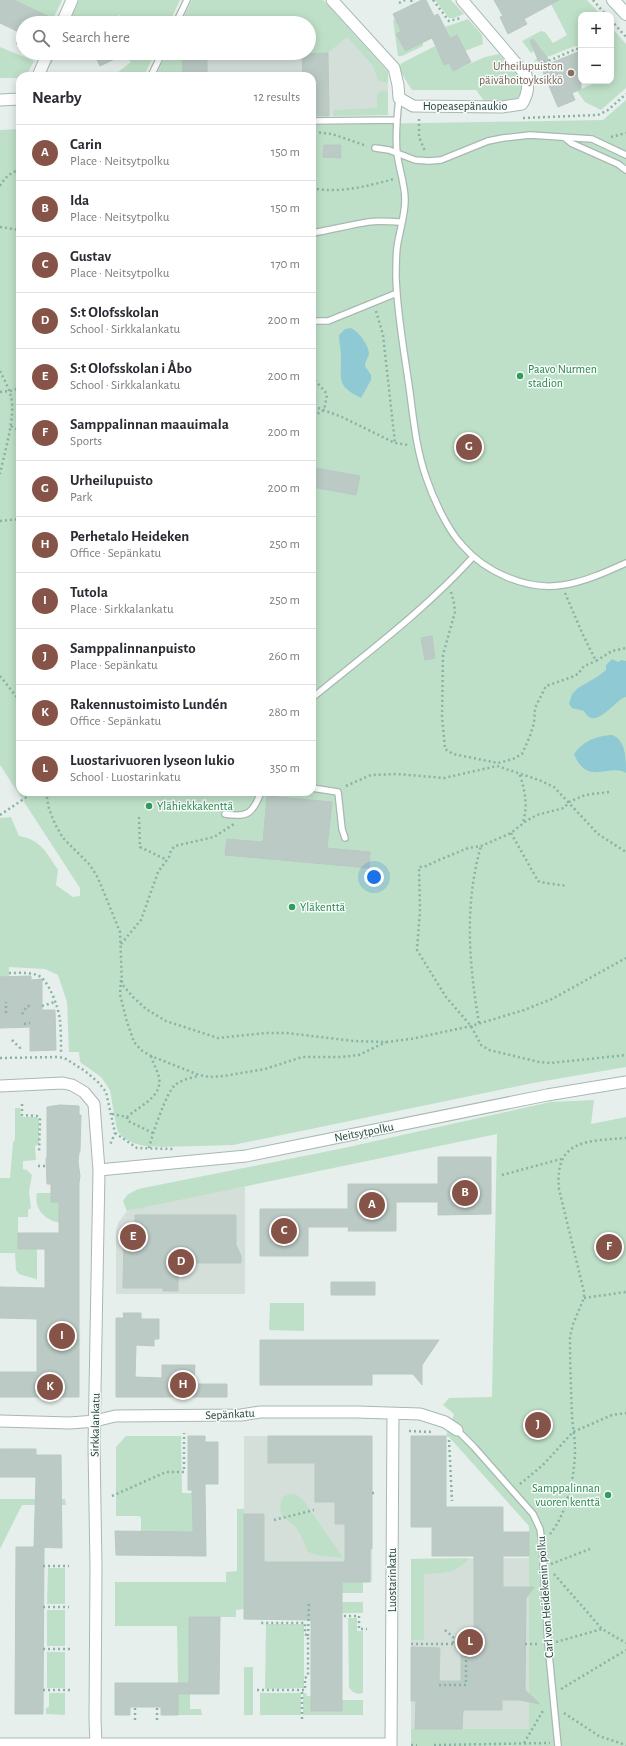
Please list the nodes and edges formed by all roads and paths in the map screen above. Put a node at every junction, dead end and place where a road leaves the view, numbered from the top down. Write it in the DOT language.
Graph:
graph roads {
  1 [pos="72,0"];
  2 [pos="187,0"];
  3 [pos="332,0"];
  4 [pos="405,0"];
  5 [pos="410,0"];
  6 [pos="432,0"];
  7 [pos="462,0"];
  8 [pos="593,0"];
  9 [pos="613,0"];
  10 [pos="399,3"];
  11 [pos="413,4"];
  12 [pos="603,12"];
  13 [pos="474,13"];
  14 [pos="626,14"];
  15 [pos="65,16"];
  16 [pos="179,16"];
  17 [pos="614,23"];
  18 [pos="626,37"];
  19 [pos="578,49"];
  20 [pos="45,60"];
  21 [pos="159,60"];
  22 [pos="524,71"];
  23 [pos="40,72"];
  24 [pos="153,72"];
  25 [pos="399,98"];
  26 [pos="16,99"];
  27 [pos="0,100"];
  28 [pos="419,119"];
  29 [pos="396,120"];
  30 [pos="316,121"];
  31 [pos="316,132"];
  32 [pos="565,138"];
  33 [pos="375,148"];
  34 [pos="397,154"];
  35 [pos="626,155"];
  36 [pos="429,161"];
  37 [pos="626,170"];
  38 [pos="16,171"];
  39 [pos="402,177"];
  40 [pos="0,186"];
  41 [pos="316,189"];
  42 [pos="402,222"];
  43 [pos="0,227"];
  44 [pos="16,229"];
  45 [pos="316,232"];
  46 [pos="397,293"];
  47 [pos="374,303"];
  48 [pos="316,321"];
  49 [pos="0,371"];
  50 [pos="316,382"];
  51 [pos="16,390"];
  52 [pos="0,392"];
  53 [pos="10,392"];
  54 [pos="318,408"];
  55 [pos="324,410"];
  56 [pos="316,413"];
  57 [pos="11,426"];
  58 [pos="16,429"];
  59 [pos="395,443"];
  60 [pos="418,447"];
  61 [pos="0,474"];
  62 [pos="16,519"];
  63 [pos="0,521"];
  64 [pos="472,557"];
  65 [pos="626,562"];
  66 [pos="448,583"];
  67 [pos="562,586"];
  68 [pos="626,648"];
  69 [pos="596,661"];
  70 [pos="0,676"];
  71 [pos="16,695"];
  72 [pos="316,695"];
  73 [pos="498,765"];
  74 [pos="520,774"];
  75 [pos="316,789"];
  76 [pos="338,792"];
  77 [pos="609,792"];
  78 [pos="28,796"];
  79 [pos="47,796"];
  80 [pos="259,796"];
  81 [pos="569,802"];
  82 [pos="224,814"];
  83 [pos="0,815"];
  84 [pos="245,815"];
  85 [pos="139,818"];
  86 [pos="523,824"];
  87 [pos="512,833"];
  88 [pos="345,838"];
  89 [pos="481,846"];
  90 [pos="626,852"];
  91 [pos="167,860"];
  92 [pos="567,886"];
  93 [pos="121,944"];
  94 [pos="626,958"];
  95 [pos="9,973"];
  96 [pos="122,977"];
  97 [pos="6,1002"];
  98 [pos="55,1002"];
  99 [pos="31,1006"];
  100 [pos="42,1006"];
  101 [pos="6,1013"];
  102 [pos="22,1014"];
  103 [pos="30,1023"];
  104 [pos="24,1024"];
  105 [pos="479,1024"];
  106 [pos="471,1026"];
  107 [pos="12,1040"];
  108 [pos="386,1042"];
  109 [pos="20,1051"];
  110 [pos="61,1052"];
  111 [pos="626,1055"];
  112 [pos="152,1056"];
  113 [pos="199,1075"];
  114 [pos="626,1082"];
  115 [pos="0,1086"];
  116 [pos="22,1104"];
  117 [pos="112,1114"];
  118 [pos="127,1117"];
  119 [pos="153,1133"];
  120 [pos="626,1138"];
  121 [pos="149,1148"];
  122 [pos="39,1153"];
  123 [pos="561,1159"];
  124 [pos="38,1166"];
  125 [pos="46,1166"];
  126 [pos="99,1170"];
  127 [pos="502,1175"];
  128 [pos="626,1292"];
  129 [pos="584,1298"];
  130 [pos="626,1413"];
  131 [pos="393,1414"];
  132 [pos="0,1421"];
  133 [pos="95,1421"];
  134 [pos="409,1431"];
  135 [pos="433,1432"];
  136 [pos="453,1432"];
  137 [pos="573,1432"];
  138 [pos="184,1433"];
  139 [pos="512,1489"];
  140 [pos="112,1496"];
  141 [pos="452,1501"];
  142 [pos="314,1510"];
  143 [pos="274,1520"];
  144 [pos="542,1543"];
  145 [pos="590,1549"];
  146 [pos="44,1566"];
  147 [pos="69,1566"];
  148 [pos="544,1567"];
  149 [pos="309,1602"];
  150 [pos="43,1607"];
  151 [pos="69,1607"];
  152 [pos="344,1616"];
  153 [pos="259,1623"];
  154 [pos="367,1629"];
  155 [pos="602,1629"];
  156 [pos="445,1630"];
  157 [pos="308,1636"];
  158 [pos="626,1643"];
  159 [pos="411,1644"];
  160 [pos="452,1644"];
  161 [pos="466,1644"];
  162 [pos="474,1644"];
  163 [pos="525,1644"];
  164 [pos="539,1644"];
  165 [pos="548,1644"];
  166 [pos="70,1648"];
  167 [pos="43,1649"];
  168 [pos="626,1650"];
  169 [pos="439,1685"];
  170 [pos="43,1690"];
  171 [pos="70,1690"];
  172 [pos="257,1690"];
  173 [pos="302,1690"];
  174 [pos="552,1695"];
  175 [pos="552,1704"];
  176 [pos="135,1707"];
  177 [pos="157,1707"];
  178 [pos="302,1719"];
  179 [pos="135,1720"];
  180 [pos="157,1720"];
  181 [pos="524,1743"];
  182 [pos="551,1743"];
  183 [pos="0,1744"];
  184 [pos="96,1745"];
  185 [pos="391,1745"];
  186 [pos="411,1745"];
  187 [pos="418,1745"];
  188 [pos="434,1745"];
  189 [pos="626,1745"];
  190 [pos="558,1746"];
  1 -- 15 [label="street"];
  2 -- 16 [label="lane"];
  3 -- 25 [label="street"];
  4 -- 10 [label="path"];
  5 -- 11 [label="path"];
  6 -- 13 [label="path"];
  7 -- 13 [label="street"];
  8 -- 12 [label="path"];
  9 -- 14 [label="main road"];
  13 -- 22 [label="street"];
  17 -- 18 [label="path"];
  19 -- 22 [label="path"];
  20 -- 23 [label="street"];
  21 -- 24 [label="lane"];
  22 -- 25 [label="street, Hopeasepänaukio"];
  25 -- 29 [label="lane"];
  26 -- 27 [label="street"];
  28 -- 36 [label="path"];
  29 -- 30 [label="lane"];
  29 -- 34 [label="lane"];
  31 -- 33 [label="path"];
  32 -- 35 [label="lane"];
  32 -- 36 [label="lane"];
  32 -- 37 [label="lane"];
  33 -- 34 [label="lane"];
  34 -- 36 [label="lane"];
  34 -- 39 [label="lane"];
  38 -- 40 [label="path"];
  39 -- 41 [label="path"];
  39 -- 42 [label="lane"];
  42 -- 45 [label="lane"];
  42 -- 46 [label="lane"];
  43 -- 44 [label="path"];
  46 -- 47 [label="lane"];
  46 -- 60 [label="lane"];
  47 -- 48 [label="lane"];
  47 -- 59 [label="path"];
  49 -- 53 [label="path"];
  50 -- 55 [label="path"];
  51 -- 53 [label="path"];
  52 -- 53 [label="path"];
  53 -- 57 [label="path"];
  54 -- 55 [label="path"];
  55 -- 56 [label="path"];
  55 -- 59 [label="path"];
  57 -- 58 [label="path"];
  57 -- 61 [label="path"];
  59 -- 60 [label="path"];
  60 -- 64 [label="lane"];
  62 -- 63 [label="path"];
  64 -- 66 [label="lane"];
  64 -- 67 [label="lane"];
  65 -- 67 [label="lane"];
  66 -- 72 [label="lane"];
  66 -- 73 [label="path"];
  67 -- 69 [label="path"];
  68 -- 69 [label="path"];
  69 -- 73 [label="path"];
  70 -- 71 [label="path"];
  73 -- 74 [label="path"];
  73 -- 76 [label="path"];
  74 -- 81 [label="path"];
  74 -- 86 [label="path"];
  75 -- 76 [label="lane"];
  76 -- 88 [label="lane"];
  77 -- 81 [label="path"];
  78 -- 83 [label="path"];
  79 -- 93 [label="path"];
  80 -- 84 [label="lane"];
  81 -- 86 [label="path"];
  81 -- 90 [label="path"];
  82 -- 84 [label="lane"];
  84 -- 91 [label="path"];
  85 -- 91 [label="path"];
  86 -- 87 [label="path"];
  87 -- 89 [label="path"];
  87 -- 92 [label="path"];
  89 -- 105 [label="path"];
  89 -- 106 [label="path"];
  91 -- 93 [label="path"];
  93 -- 96 [label="path"];
  94 -- 105 [label="path"];
  95 -- 98 [label="path"];
  96 -- 108 [label="path"];
  96 -- 112 [label="path"];
  97 -- 101 [label="path"];
  98 -- 100 [label="path"];
  98 -- 110 [label="path"];
  99 -- 102 [label="path"];
  103 -- 104 [label="path"];
  105 -- 106 [label="path"];
  106 -- 108 [label="path"];
  106 -- 111 [label="path"];
  107 -- 109 [label="path"];
  108 -- 113 [label="path"];
  112 -- 113 [label="path"];
  112 -- 118 [label="path"];
  113 -- 119 [label="path"];
  114 -- 126 [label="street, Neitsytpolku"];
  115 -- 126 [label="street, Sirkkalankatu"];
  116 -- 122 [label="path"];
  117 -- 118 [label="path"];
  118 -- 119 [label="path"];
  119 -- 121 [label="path"];
  120 -- 123 [label="path"];
  123 -- 127 [label="path"];
  123 -- 129 [label="path"];
  124 -- 125 [label="path"];
  126 -- 133 [label="street, Sirkkalankatu"];
  128 -- 129 [label="path"];
  129 -- 137 [label="path"];
  130 -- 137 [label="path"];
  131 -- 133 [label="street, Sepänkatu"];
  131 -- 136 [label="street, Sepänkatu"];
  131 -- 185 [label="street, Luostarinkatu"];
  132 -- 133 [label="street, Sepänkatu"];
  133 -- 184 [label="street, Sirkkalankatu"];
  134 -- 135 [label="path"];
  136 -- 139 [label="lane, Carl von Heidekenin polku"];
  136 -- 141 [label="path"];
  137 -- 139 [label="path"];
  137 -- 144 [label="path"];
  138 -- 140 [label="path"];
  139 -- 144 [label="lane, Carl von Heidekenin polku"];
  142 -- 143 [label="path"];
  144 -- 148 [label="lane, Carl von Heidekenin polku"];
  145 -- 148 [label="path"];
  146 -- 147 [label="path"];
  148 -- 155 [label="path"];
  148 -- 165 [label="lane, Carl von Heidekenin polku"];
  149 -- 157 [label="path"];
  150 -- 151 [label="path"];
  152 -- 154 [label="path"];
  153 -- 157 [label="path"];
  155 -- 158 [label="path"];
  155 -- 165 [label="path"];
  156 -- 160 [label="path"];
  157 -- 173 [label="path"];
  159 -- 160 [label="path"];
  160 -- 161 [label="path"];
  161 -- 162 [label="path"];
  161 -- 169 [label="path"];
  163 -- 164 [label="path"];
  165 -- 174 [label="lane, Carl von Heidekenin polku"];
  166 -- 167 [label="path"];
  168 -- 174 [label="path"];
  170 -- 171 [label="path"];
  172 -- 173 [label="path"];
  173 -- 178 [label="path"];
  174 -- 175 [label="lane, Carl von Heidekenin polku"];
  174 -- 181 [label="path"];
  175 -- 189 [label="path"];
  175 -- 190 [label="lane, Carl von Heidekenin polku"];
  176 -- 179 [label="path"];
  177 -- 180 [label="path"];
  181 -- 182 [label="path"];
  181 -- 188 [label="path"];
  183 -- 184 [label="street"];
  184 -- 185 [label="street"];
  186 -- 187 [label="path"];
}
